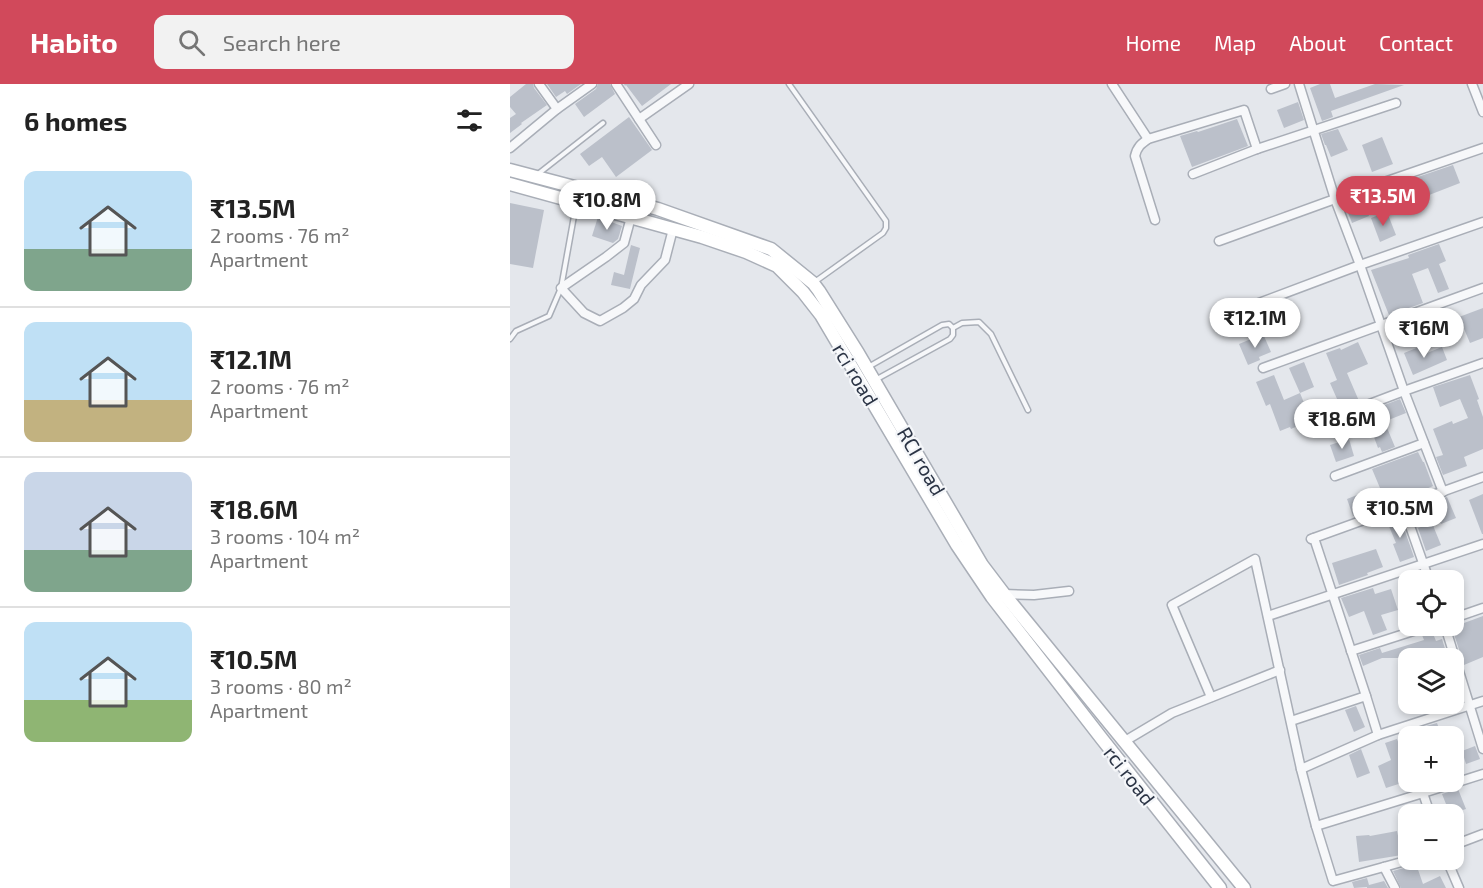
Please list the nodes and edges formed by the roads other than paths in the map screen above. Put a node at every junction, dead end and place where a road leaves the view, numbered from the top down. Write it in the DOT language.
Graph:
graph roads {
  1 [pos="539,84"];
  2 [pos="592,84"];
  3 [pos="616,84"];
  4 [pos="689,84"];
  5 [pos="789,84"];
  6 [pos="1112,84"];
  7 [pos="1285,84"];
  8 [pos="1299,84"];
  9 [pos="1472,84"];
  10 [pos="1271,89"];
  11 [pos="1396,103"];
  12 [pos="557,109"];
  13 [pos="1483,112"];
  14 [pos="639,119"];
  15 [pos="603,123"];
  16 [pos="1314,131"];
  17 [pos="1148,139"];
  18 [pos="656,145"];
  19 [pos="510,148"];
  20 [pos="1483,148"];
  21 [pos="1257,149"];
  22 [pos="510,170"];
  23 [pos="1193,174"];
  24 [pos="535,177"];
  25 [pos="510,184"];
  26 [pos="1335,199"];
  27 [pos="577,202"];
  28 [pos="631,218"];
  29 [pos="1155,220"];
  30 [pos="1483,222"];
  31 [pos="673,229"];
  32 [pos="1219,241"];
  33 [pos="1360,265"];
  34 [pos="813,283"];
  35 [pos="561,288"];
  36 [pos="1483,288"];
  37 [pos="1235,312"];
  38 [pos="1380,326"];
  39 [pos="953,328"];
  40 [pos="510,339"];
  41 [pos="1483,363"];
  42 [pos="866,368"];
  43 [pos="1263,368"];
  44 [pos="874,381"];
  45 [pos="1404,391"];
  46 [pos="1028,410"];
  47 [pos="1325,421"];
  48 [pos="1424,443"];
  49 [pos="917,466"];
  50 [pos="1335,476"];
  51 [pos="1483,477"];
  52 [pos="1443,492"];
  53 [pos="1403,506"];
  54 [pos="1483,544"];
  55 [pos="1424,564"];
  56 [pos="1426,570"];
  57 [pos="1070,591"];
  58 [pos="1004,594"];
  59 [pos="1333,595"];
  60 [pos="1483,608"];
  61 [pos="1268,615"];
  62 [pos="1464,615"];
  63 [pos="1398,636"];
  64 [pos="1447,636"];
  65 [pos="1351,651"];
  66 [pos="1280,670"];
  67 [pos="1366,696"];
  68 [pos="1211,697"];
  69 [pos="1483,702"];
  70 [pos="1470,707"];
  71 [pos="1291,721"];
  72 [pos="1378,735"];
  73 [pos="1125,741"];
  74 [pos="1483,749"];
  75 [pos="1301,769"];
  76 [pos="1483,774"];
  77 [pos="1155,778"];
  78 [pos="1143,790"];
  79 [pos="1423,793"];
  80 [pos="1427,804"];
  81 [pos="1316,826"];
  82 [pos="1483,834"];
  83 [pos="1464,841"];
  84 [pos="1398,863"];
  85 [pos="1384,867"];
  86 [pos="1452,870"];
  87 [pos="1220,888"];
  88 [pos="1244,888"];
  89 [pos="1395,888"];
  90 [pos="1460,888"];
  1 -- 12 [label="street"];
  2 -- 12 [label="street"];
  3 -- 14 [label="street"];
  4 -- 14 [label="street"];
  5 -- 34 [label="lane"];
  6 -- 17 [label="street"];
  7 -- 10 [label="street"];
  8 -- 16 [label="street"];
  9 -- 13 [label="street"];
  11 -- 16 [label="street"];
  12 -- 19 [label="street"];
  14 -- 18 [label="street"];
  15 -- 24 [label="lane"];
  16 -- 21 [label="street"];
  16 -- 26 [label="street"];
  17 -- 21 [label="street"];
  17 -- 29 [label="street"];
  20 -- 26 [label="street"];
  21 -- 23 [label="street"];
  22 -- 24 [label="main road, RCI road"];
  24 -- 34 [label="main road, RCI road"];
  25 -- 27 [label="main road, rci road"];
  26 -- 32 [label="street"];
  26 -- 33 [label="street"];
  27 -- 28 [label="main road, rci road"];
  27 -- 35 [label="lane"];
  28 -- 31 [label="main road, rci road"];
  28 -- 35 [label="street"];
  30 -- 33 [label="street"];
  31 -- 35 [label="street"];
  31 -- 49 [label="main road, rci road"];
  33 -- 37 [label="street"];
  33 -- 38 [label="street"];
  34 -- 42 [label="main road, RCI road"];
  35 -- 40 [label="lane"];
  36 -- 38 [label="street"];
  38 -- 43 [label="street"];
  38 -- 45 [label="street"];
  39 -- 42 [label="lane"];
  39 -- 44 [label="lane"];
  39 -- 46 [label="lane"];
  41 -- 45 [label="street"];
  42 -- 44 [label="main road, RCI road"];
  44 -- 49 [label="main road, RCI road"];
  45 -- 47 [label="street"];
  45 -- 48 [label="street"];
  48 -- 50 [label="street"];
  48 -- 52 [label="street"];
  49 -- 58 [label="main road, RCI road"];
  49 -- 78 [label="main road, rci road"];
  51 -- 52 [label="street"];
  52 -- 53 [label="street"];
  53 -- 55 [label="street"];
  53 -- 59 [label="street"];
  54 -- 55 [label="street"];
  55 -- 56 [label="street"];
  55 -- 59 [label="street"];
  57 -- 58 [label="street"];
  58 -- 73 [label="main road, RCI road"];
  59 -- 61 [label="street"];
  59 -- 65 [label="street"];
  60 -- 62 [label="street"];
  61 -- 66 [label="street"];
  61 -- 68 [label="street"];
  63 -- 65 [label="street"];
  64 -- 70 [label="street"];
  65 -- 67 [label="street"];
  66 -- 68 [label="street"];
  66 -- 71 [label="street"];
  67 -- 71 [label="street"];
  67 -- 72 [label="street"];
  68 -- 73 [label="street"];
  69 -- 70 [label="street"];
  70 -- 72 [label="street"];
  70 -- 74 [label="street"];
  71 -- 75 [label="street"];
  72 -- 75 [label="street"];
  73 -- 77 [label="main road, RCI road"];
  75 -- 81 [label="street"];
  76 -- 79 [label="street"];
  77 -- 78 [label="main road"];
  77 -- 88 [label="main road, RCI road"];
  78 -- 87 [label="main road, rci road"];
  79 -- 80 [label="street"];
  79 -- 81 [label="street"];
  81 -- 85 [label="street"];
  82 -- 83 [label="street"];
  84 -- 85 [label="street"];
  85 -- 89 [label="street"];
  86 -- 90 [label="street"];
}
